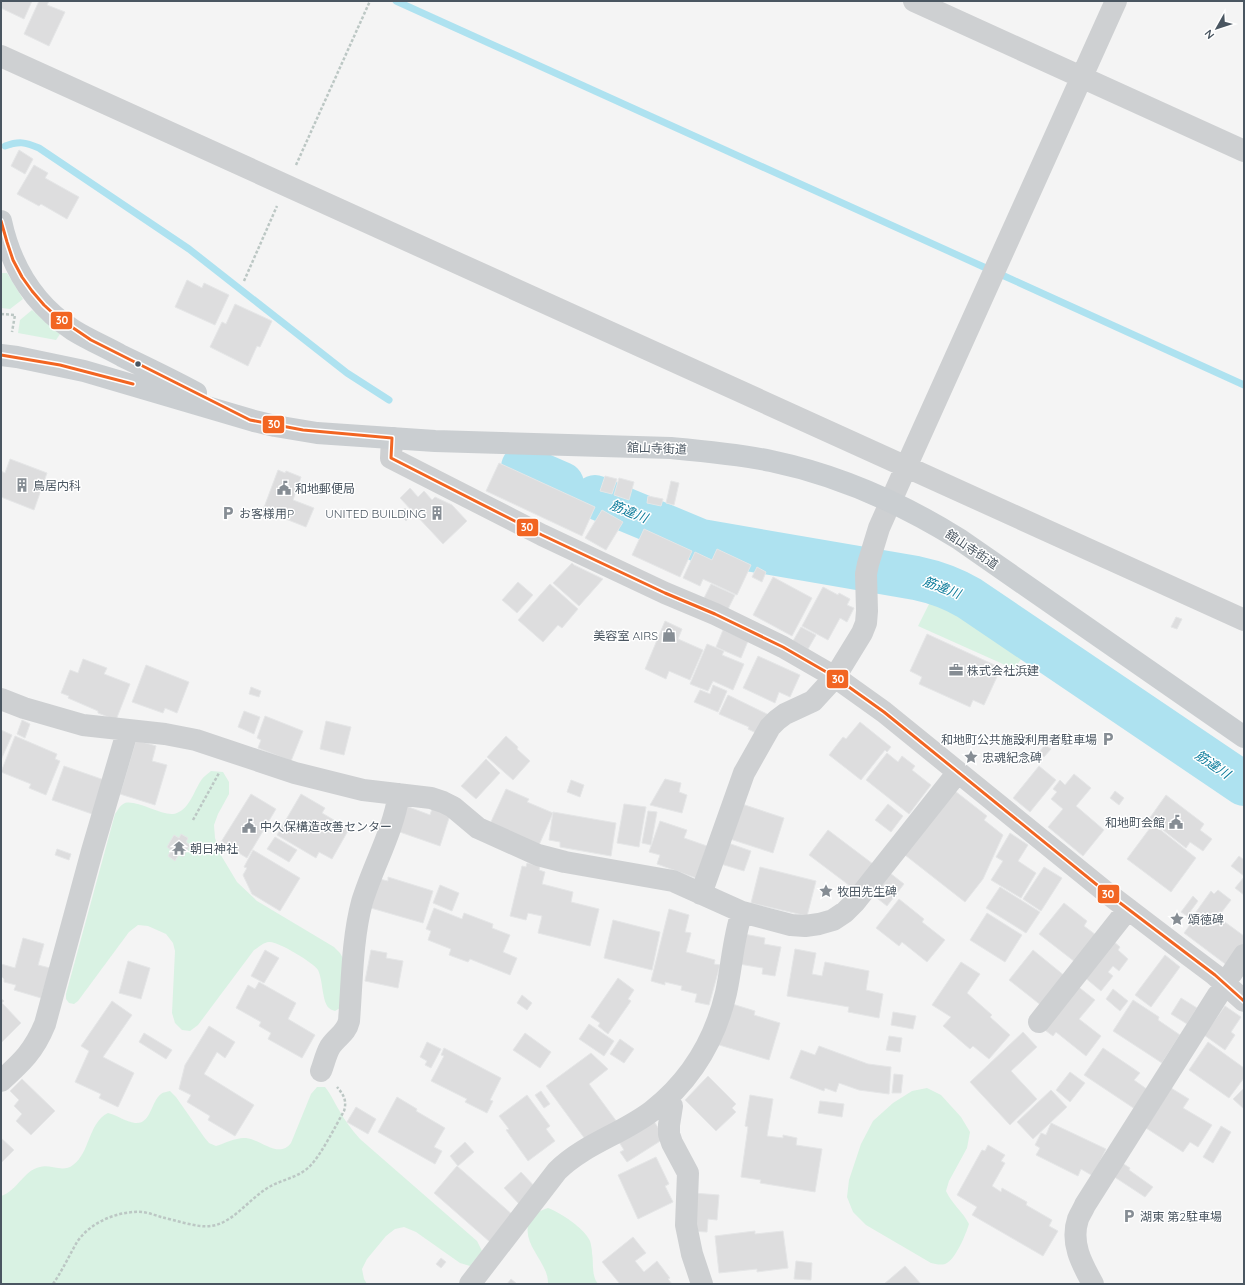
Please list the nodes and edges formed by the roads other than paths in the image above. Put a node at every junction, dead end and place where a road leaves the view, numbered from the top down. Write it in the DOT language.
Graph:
graph roads {
  1 [pos="914,1"];
  2 [pos="1116,1"];
  3 [pos="1,56"];
  4 [pos="1082,77"];
  5 [pos="1244,151"];
  6 [pos="1,221"];
  7 [pos="1,355"];
  8 [pos="250,420"];
  9 [pos="392,438"];
  10 [pos="906,467"];
  11 [pos="890,501"];
  12 [pos="1244,620"];
  13 [pos="835,677"];
  14 [pos="1,699"];
  15 [pos="126,730"];
  16 [pos="1244,737"];
  17 [pos="958,772"];
  18 [pos="399,794"];
  19 [pos="701,894"];
  20 [pos="1128,909"];
  21 [pos="742,912"];
  22 [pos="1244,955"];
  23 [pos="1225,984"];
  24 [pos="1244,1001"];
  25 [pos="1039,1022"];
  26 [pos="321,1071"];
  27 [pos="1,1081"];
  28 [pos="666,1099"];
  29 [pos="470,1284"];
  30 [pos="702,1284"];
  31 [pos="1093,1284"];
  1 -- 4 [label="street"];
  2 -- 4 [label="street"];
  3 -- 10 [label="street"];
  4 -- 5 [label="street"];
  4 -- 10 [label="street"];
  6 -- 8 [label="main road"];
  7 -- 8 [label="main road, 舘山寺街道"];
  8 -- 9 [label="main road, 舘山寺街道"];
  9 -- 11 [label="main road, 舘山寺街道"];
  9 -- 13 [label="street"];
  10 -- 11 [label="street"];
  10 -- 12 [label="street"];
  11 -- 13 [label="street"];
  11 -- 16 [label="main road, 舘山寺街道"];
  13 -- 17 [label="street"];
  13 -- 19 [label="street"];
  14 -- 15 [label="street"];
  15 -- 18 [label="street"];
  15 -- 27 [label="street"];
  17 -- 20 [label="street"];
  17 -- 21 [label="street"];
  18 -- 19 [label="street"];
  18 -- 26 [label="street"];
  19 -- 21 [label="street"];
  20 -- 23 [label="street"];
  20 -- 25 [label="street"];
  21 -- 28 [label="street"];
  22 -- 23 [label="street"];
  23 -- 24 [label="street"];
  23 -- 31 [label="street"];
  28 -- 29 [label="street"];
  28 -- 30 [label="street"];
}
